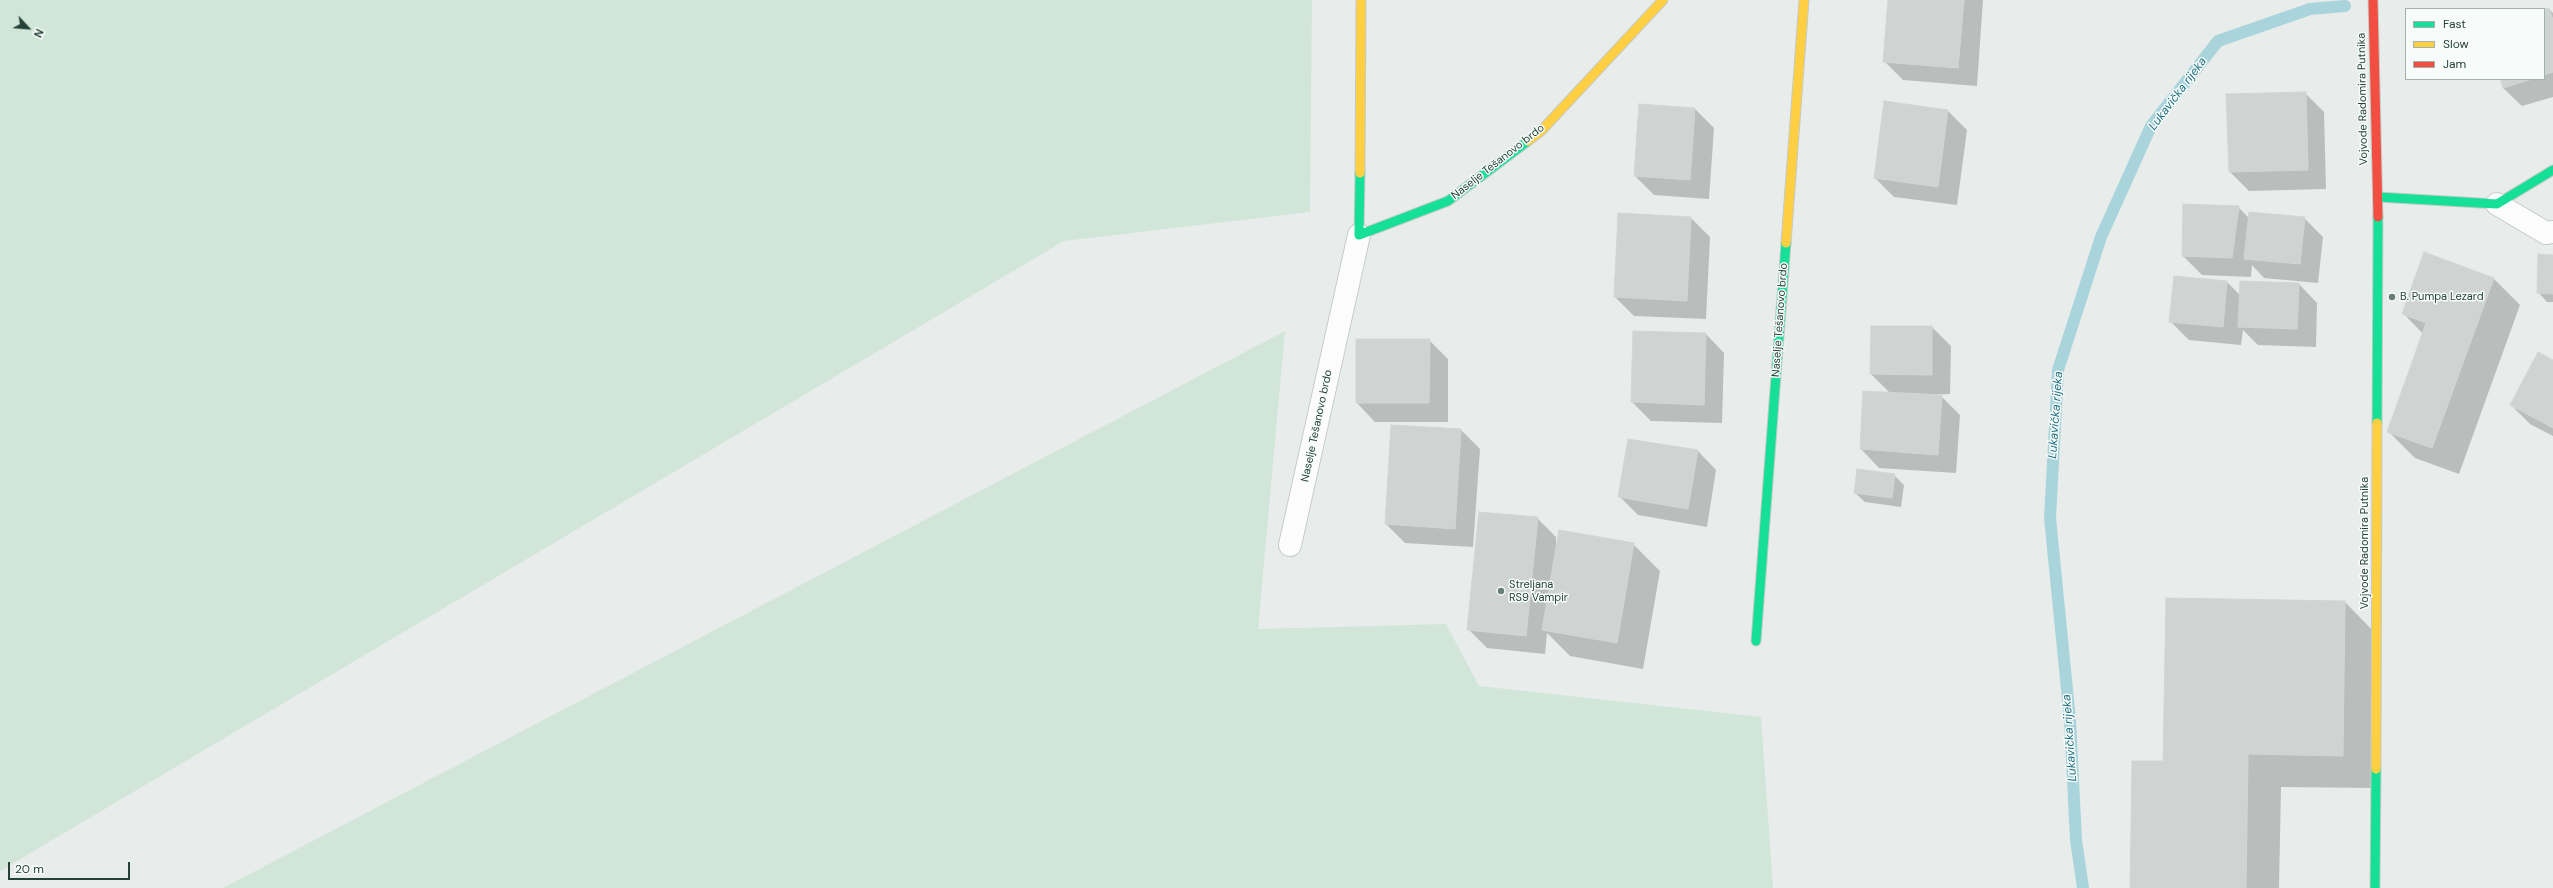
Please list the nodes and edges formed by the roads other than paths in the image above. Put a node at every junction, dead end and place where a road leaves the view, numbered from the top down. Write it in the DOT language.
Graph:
graph roads {
  1 [pos="1361,0"];
  2 [pos="1663,0"];
  3 [pos="1804,0"];
  4 [pos="2373,0"];
  5 [pos="2553,170"];
  6 [pos="2378,197"];
  7 [pos="2497,204"];
  8 [pos="2553,232"];
  9 [pos="1358,235"];
  10 [pos="1290,545"];
  11 [pos="1756,641"];
  12 [pos="2375,888"];
  1 -- 9 [label="street, Naselje Tešanovo brdo"];
  2 -- 9 [label="street, Naselje Tešanovo brdo"];
  3 -- 11 [label="street, Naselje Tešanovo brdo"];
  4 -- 6 [label="street, Vojvode Radomira Putnika"];
  5 -- 7 [label="street"];
  6 -- 7 [label="street"];
  6 -- 12 [label="street, Vojvode Radomira Putnika"];
  7 -- 8 [label="street"];
  9 -- 10 [label="street, Naselje Tešanovo brdo"];
}
